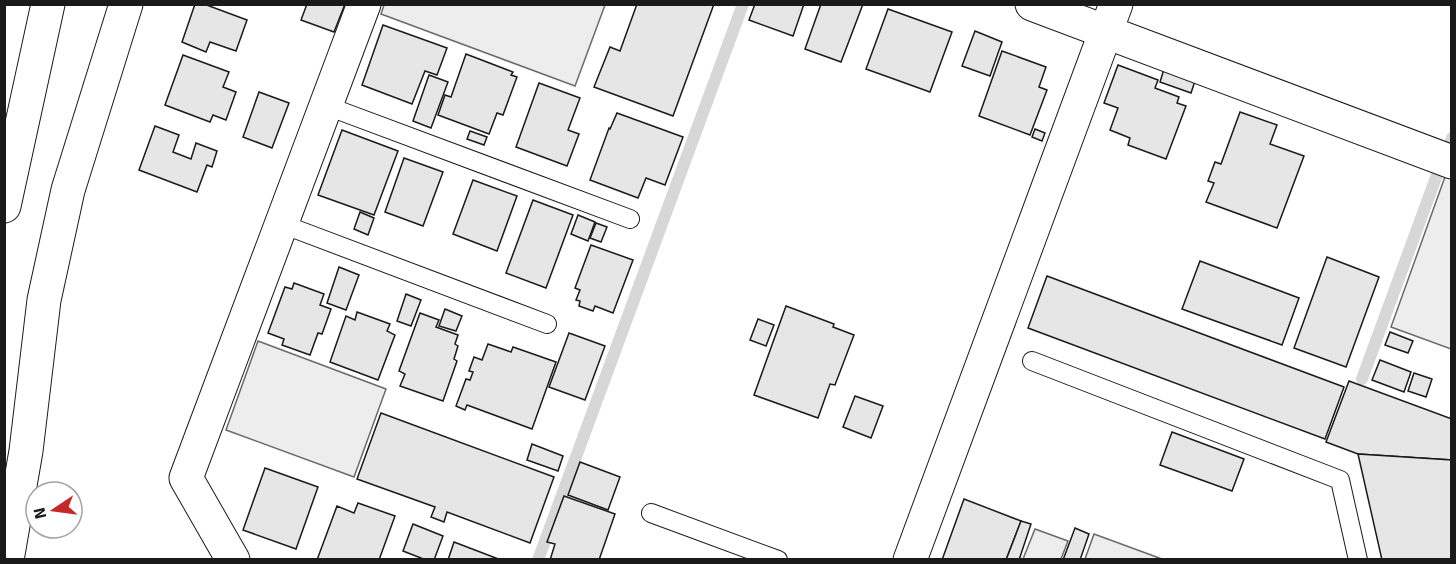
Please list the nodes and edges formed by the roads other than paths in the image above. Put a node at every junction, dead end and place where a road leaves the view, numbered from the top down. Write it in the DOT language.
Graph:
graph roads {
  1 [pos="48,4"];
  2 [pos="126,4"];
  3 [pos="364,4"];
  4 [pos="1032,4"];
  5 [pos="1111,18"];
  6 [pos="327,106"];
  7 [pos="1452,162"];
  8 [pos="4,206"];
  9 [pos="630,219"];
  10 [pos="282,224"];
  11 [pos="548,324"];
  12 [pos="1032,361"];
  13 [pos="651,513"];
  14 [pos="7,546"];
  15 [pos="234,559"];
  16 [pos="777,560"];
  17 [pos="910,560"];
  18 [pos="1359,560"];
  1 -- 8 [label="main road"];
  2 -- 14 [label="main road"];
  3 -- 6 [label="main road"];
  4 -- 5 [label="main road"];
  5 -- 7 [label="main road"];
  5 -- 17 [label="main road"];
  6 -- 9 [label="lane"];
  6 -- 10 [label="main road"];
  10 -- 11 [label="lane"];
  10 -- 15 [label="main road"];
  12 -- 18 [label="lane"];
  13 -- 16 [label="lane"];
}
